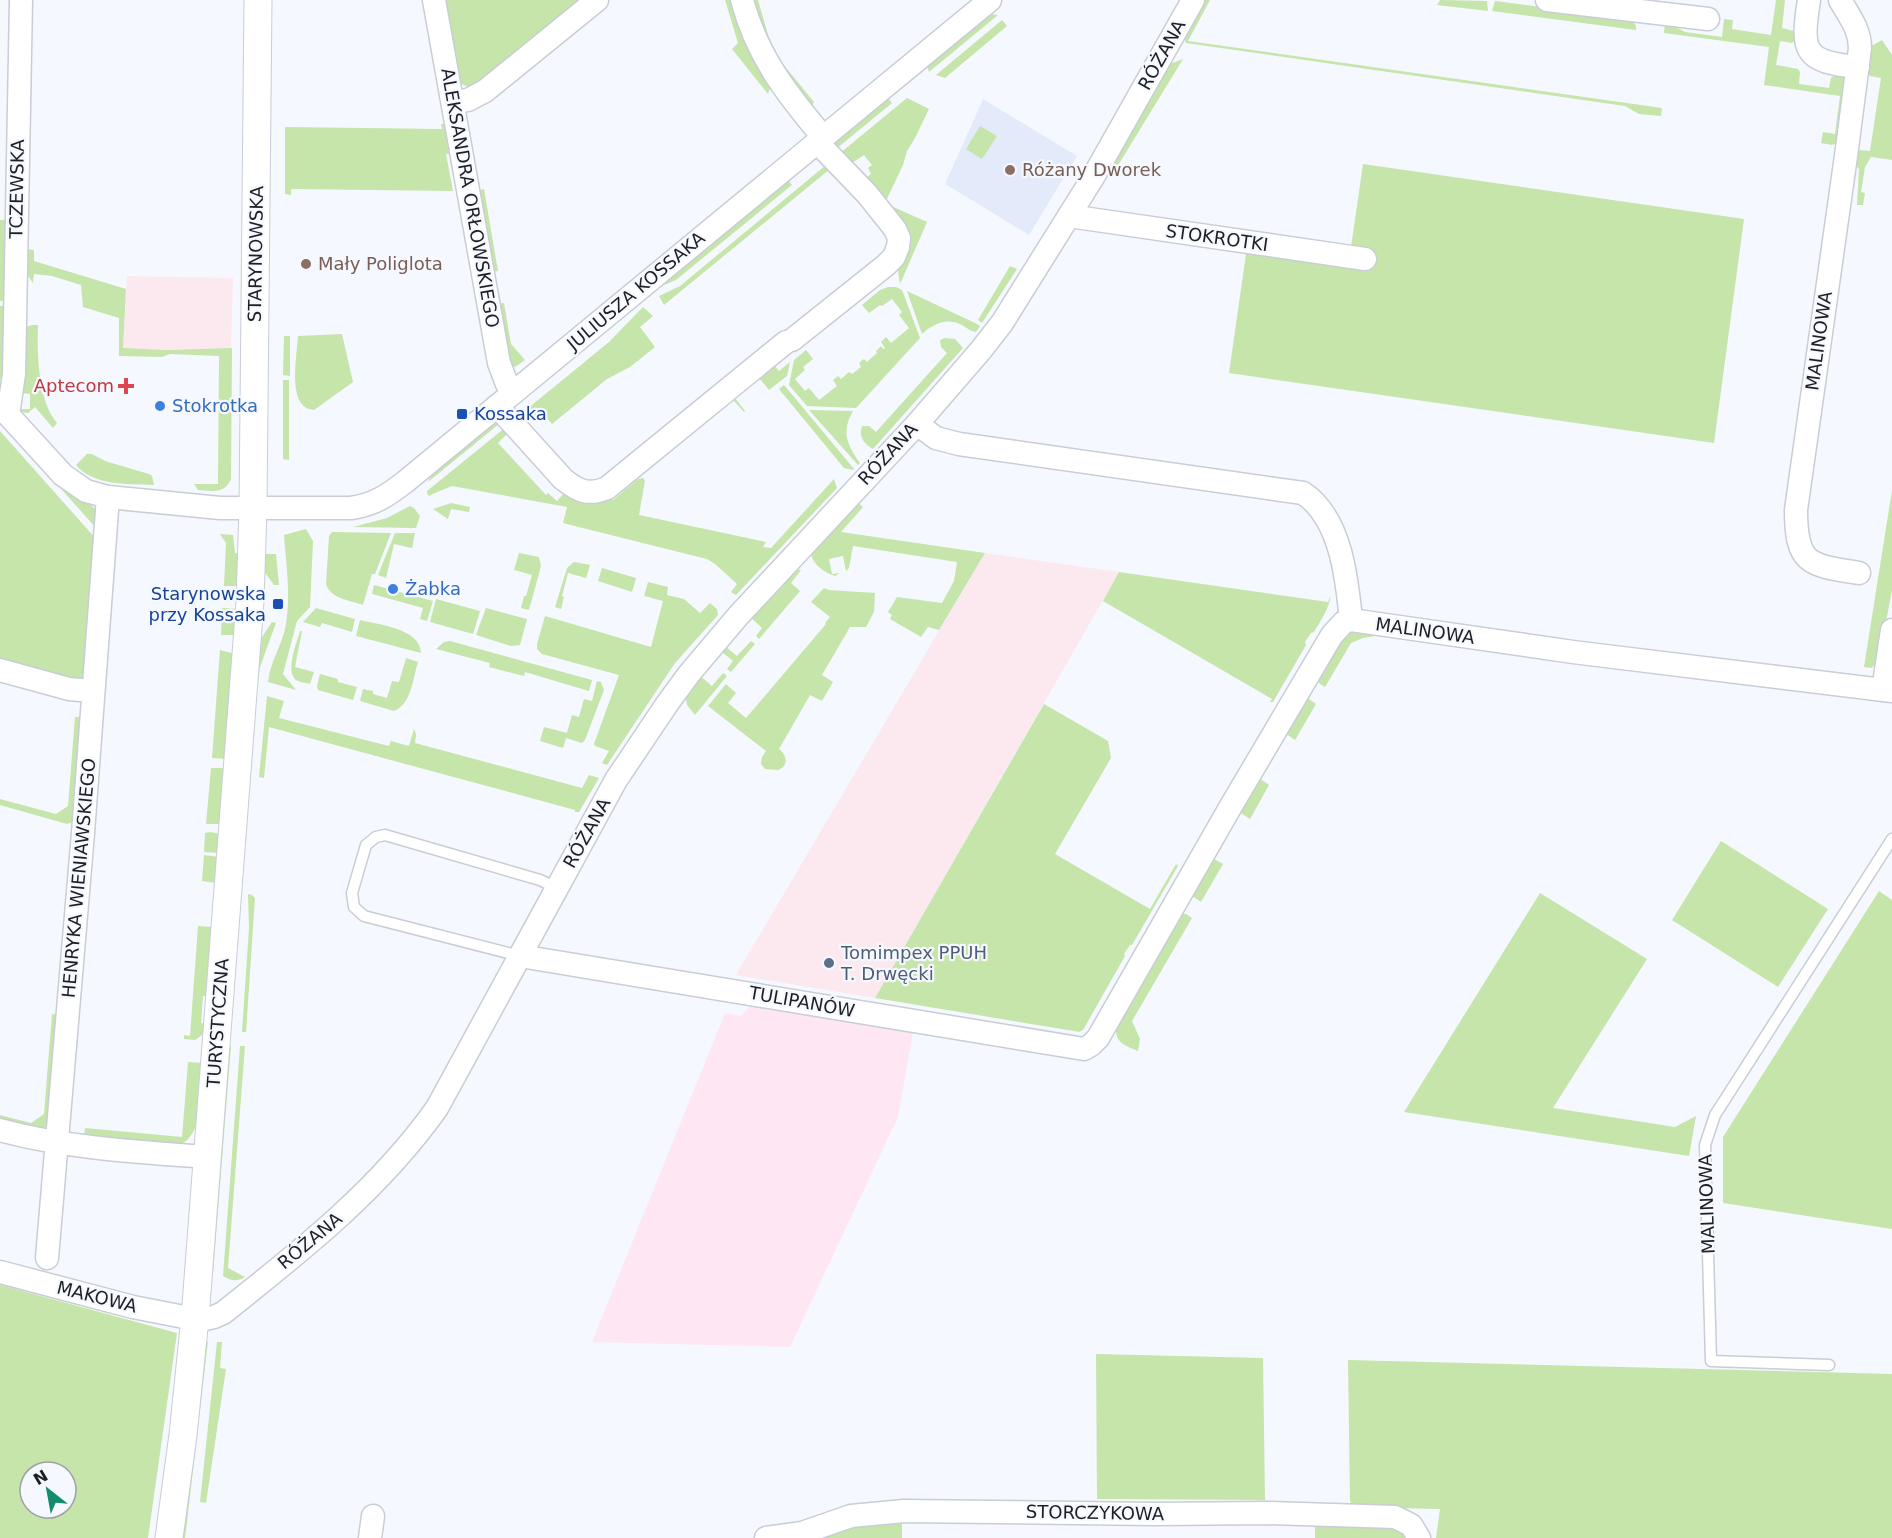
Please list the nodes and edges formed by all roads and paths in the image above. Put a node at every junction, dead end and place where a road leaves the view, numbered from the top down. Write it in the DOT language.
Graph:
graph roads {
  1 [pos="21,0"];
  2 [pos="258,0"];
  3 [pos="434,0"];
  4 [pos="597,0"];
  5 [pos="742,0"];
  6 [pos="990,0"];
  7 [pos="1193,0"];
  8 [pos="1547,0"];
  9 [pos="1809,0"];
  10 [pos="1839,0"];
  11 [pos="1708,19"];
  12 [pos="1858,67"];
  13 [pos="9,83"];
  14 [pos="454,102"];
  15 [pos="820,140"];
  16 [pos="1070,216"];
  17 [pos="1365,259"];
  18 [pos="505,399"];
  19 [pos="4,410"];
  20 [pos="916,423"];
  21 [pos="108,497"];
  22 [pos="253,508"];
  23 [pos="1858,573"];
  24 [pos="1351,621"];
  25 [pos="1892,630"];
  26 [pos="0,670"];
  27 [pos="1887,690"];
  28 [pos="93,692"];
  29 [pos="1892,838"];
  30 [pos="557,888"];
  31 [pos="520,956"];
  32 [pos="1084,1049"];
  33 [pos="0,1130"];
  34 [pos="57,1143"];
  35 [pos="207,1157"];
  36 [pos="47,1258"];
  37 [pos="0,1272"];
  38 [pos="195,1318"];
  39 [pos="1829,1365"];
  40 [pos="169,1538"];
  41 [pos="766,1538"];
  42 [pos="1419,1538"];
  1 -- 13 [label="street, TCZEWSKA"];
  2 -- 22 [label="street, STARYNOWSKA"];
  3 -- 14 [label="street, ALEKSANDRA ORŁOWSKIEGO"];
  4 -- 14 [label="street"];
  5 -- 15 [label="street"];
  6 -- 15 [label="street, JULIUSZA KOSSAKA"];
  7 -- 16 [label="street, RÓŻANA"];
  8 -- 11 [label="street"];
  9 -- 12 [label="street"];
  10 -- 12 [label="street, MALINOWA"];
  12 -- 23 [label="street, MALINOWA"];
  13 -- 19 [label="street, TCZEWSKA"];
  14 -- 18 [label="street, ALEKSANDRA ORŁOWSKIEGO"];
  15 -- 18 [label="street, JULIUSZA KOSSAKA"];
  15 -- 18 [label="street"];
  16 -- 17 [label="street, STOKROTKI"];
  16 -- 20 [label="street, RÓŻANA"];
  18 -- 22 [label="street, JULIUSZA KOSSAKA"];
  19 -- 21 [label="street, JULIUSZA KOSSAKA"];
  20 -- 24 [label="street, MALINOWA"];
  20 -- 30 [label="street, RÓŻANA"];
  21 -- 22 [label="street, JULIUSZA KOSSAKA"];
  21 -- 28 [label="street, HENRYKA WIENIAWSKIEGO"];
  22 -- 35 [label="street, TURYSTYCZNA"];
  24 -- 27 [label="street, MALINOWA"];
  24 -- 32 [label="street, MALINOWA"];
  25 -- 27 [label="street"];
  26 -- 28 [label="street"];
  28 -- 34 [label="street, HENRYKA WIENIAWSKIEGO"];
  29 -- 39 [label="lane, MALINOWA"];
  30 -- 31 [label="street, RÓŻANA"];
  30 -- 31 [label="lane, RÓŻANA"];
  31 -- 32 [label="street, TULIPANÓW"];
  31 -- 38 [label="street, RÓŻANA"];
  33 -- 34 [label="street"];
  34 -- 35 [label="street"];
  34 -- 36 [label="street, HENRYKA WIENIAWSKIEGO"];
  35 -- 38 [label="street, TURYSTYCZNA"];
  37 -- 38 [label="street, MAKOWA"];
  38 -- 40 [label="street, TURYSTYCZNA"];
  41 -- 42 [label="street, STORCZYKOWA"];
}
